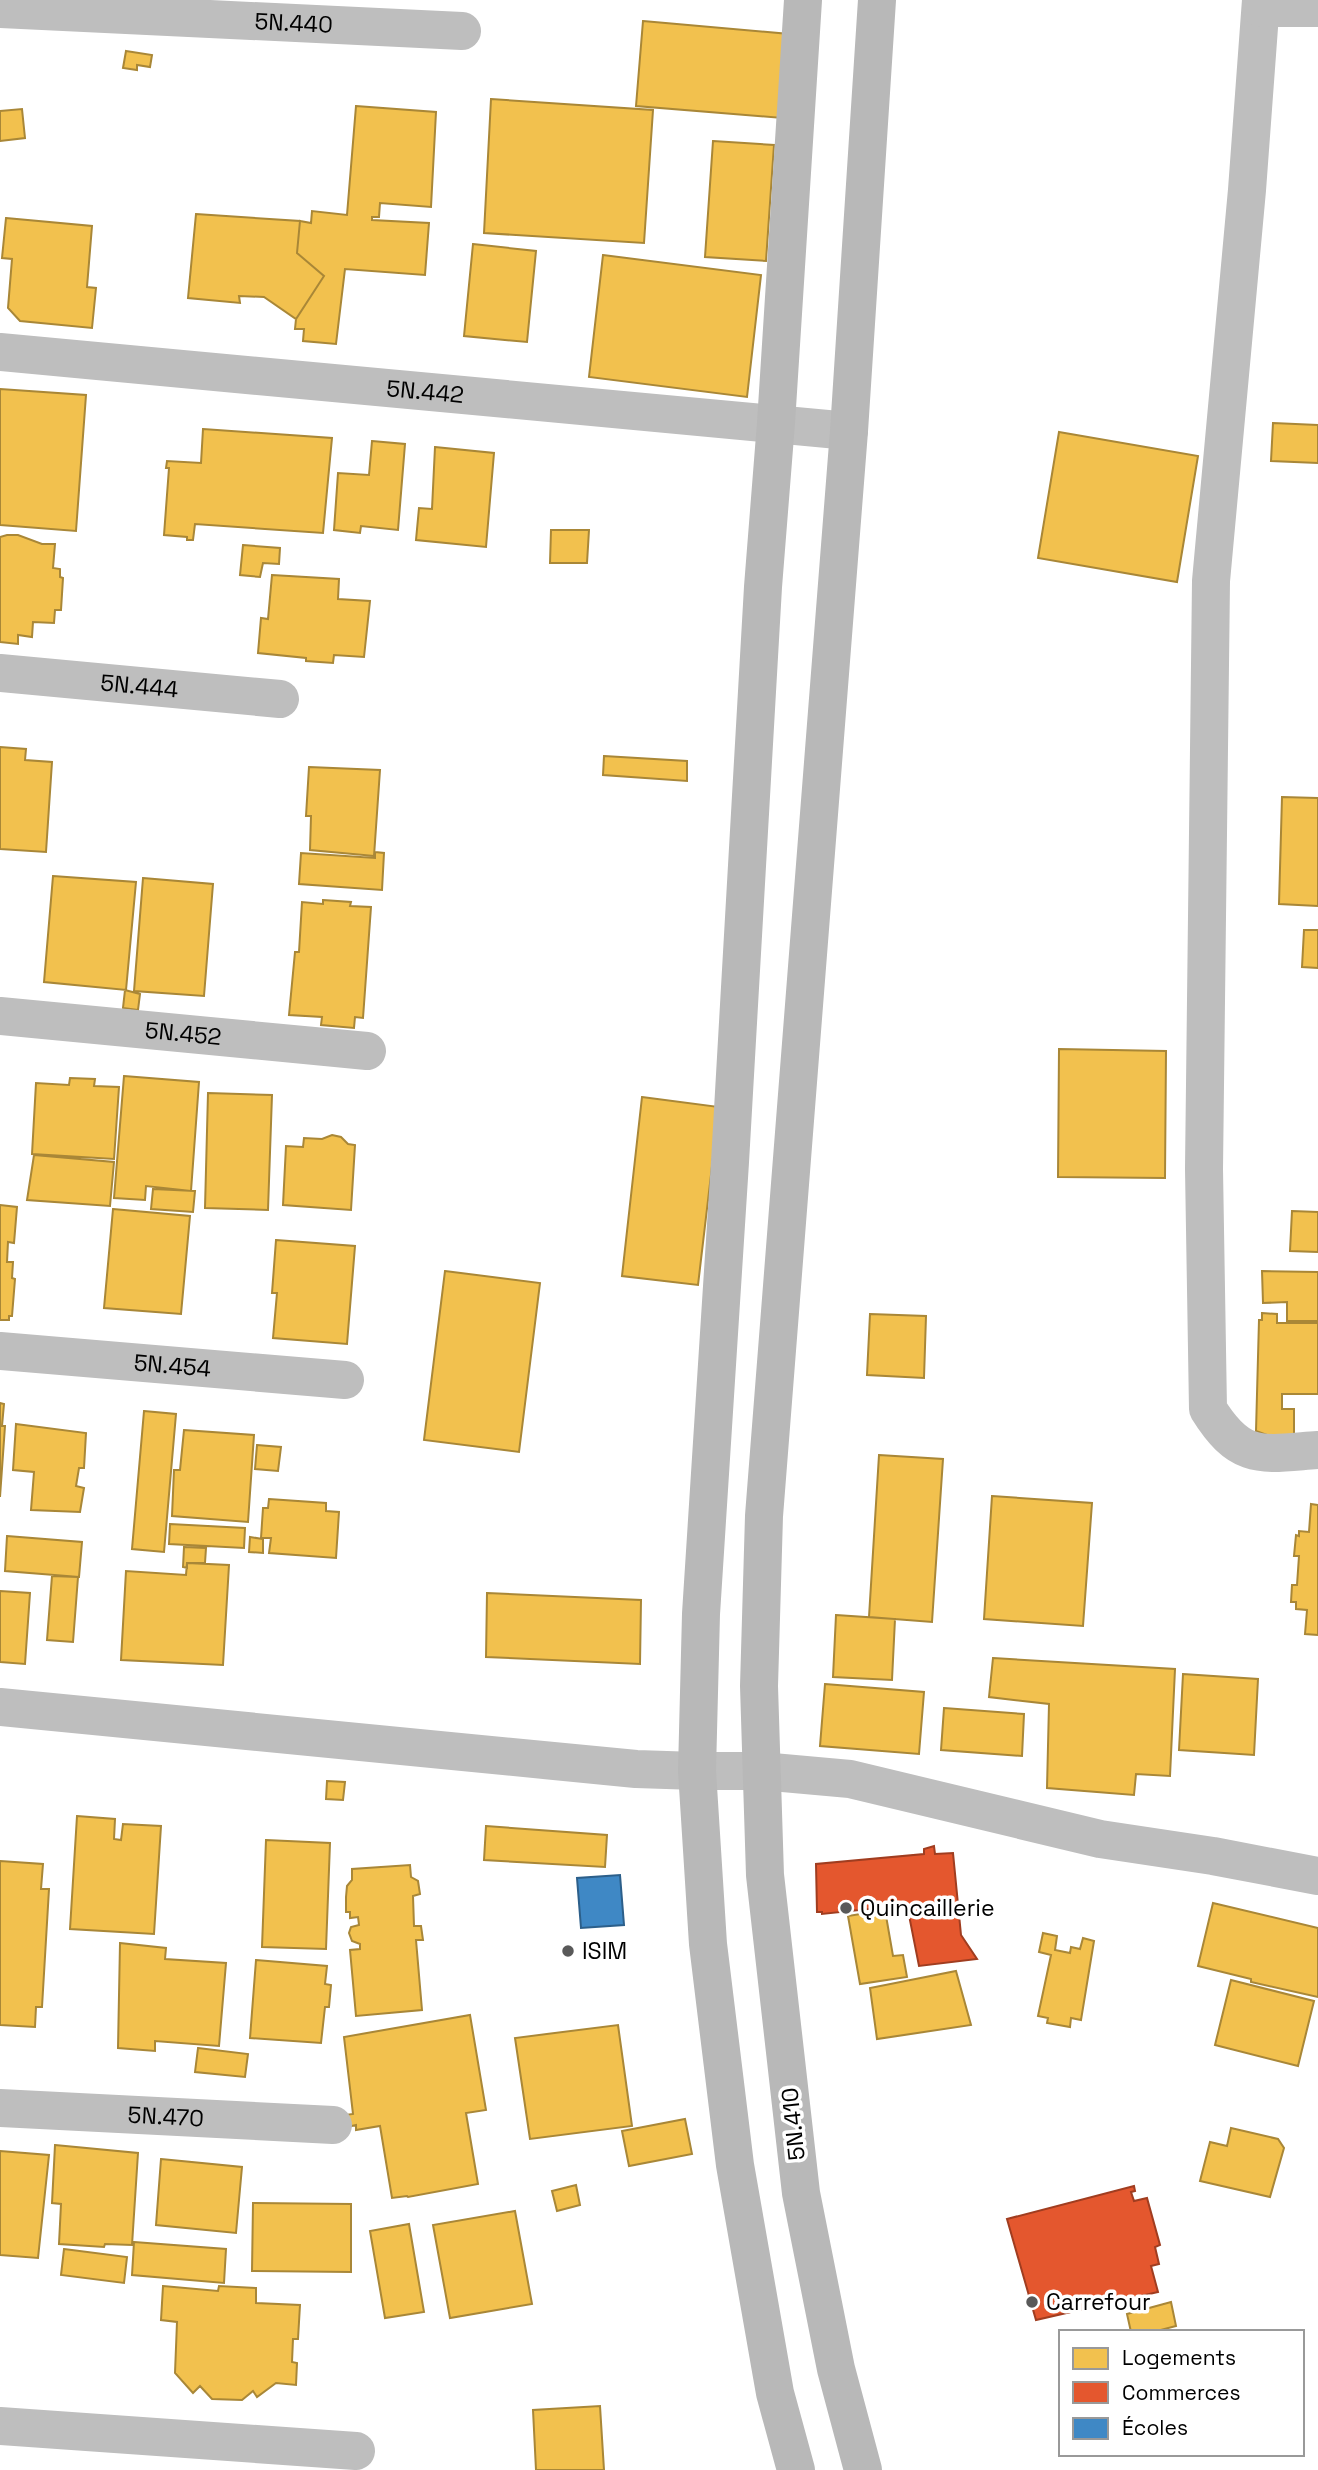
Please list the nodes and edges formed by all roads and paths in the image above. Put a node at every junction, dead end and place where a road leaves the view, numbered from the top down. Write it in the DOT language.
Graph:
graph roads {
  1 [pos="803,0"];
  2 [pos="877,0"];
  3 [pos="1261,4"];
  4 [pos="0,9"];
  5 [pos="1318,9"];
  6 [pos="462,31"];
  7 [pos="0,352"];
  8 [pos="776,423"];
  9 [pos="849,431"];
  10 [pos="0,673"];
  11 [pos="280,699"];
  12 [pos="0,1016"];
  13 [pos="367,1051"];
  14 [pos="0,1351"];
  15 [pos="716,1360"];
  16 [pos="776,1364"];
  17 [pos="345,1380"];
  18 [pos="1318,1450"];
  19 [pos="0,1707"];
  20 [pos="697,1771"];
  21 [pos="761,1771"];
  22 [pos="1318,1876"];
  23 [pos="0,2108"];
  24 [pos="333,2125"];
  25 [pos="0,2426"];
  26 [pos="356,2451"];
  27 [pos="796,2470"];
  28 [pos="863,2470"];
  1 -- 8 [label="main road"];
  2 -- 9 [label="main road, 5N.410"];
  3 -- 5 [label="street"];
  3 -- 18 [label="street"];
  4 -- 6 [label="street, 5N.440"];
  7 -- 8 [label="street, 5N.442"];
  8 -- 9 [label="street, 5N.442"];
  8 -- 15 [label="main road"];
  9 -- 16 [label="main road, 5N.410"];
  10 -- 11 [label="street, 5N.444"];
  12 -- 13 [label="street, 5N.452"];
  14 -- 17 [label="street, 5N.454"];
  15 -- 16 [label="main road"];
  15 -- 20 [label="main road"];
  16 -- 21 [label="main road, 5N.410"];
  19 -- 20 [label="street"];
  20 -- 21 [label="street"];
  20 -- 27 [label="main road"];
  21 -- 22 [label="street"];
  21 -- 28 [label="main road, 5N.410"];
  23 -- 24 [label="street, 5N.470"];
  25 -- 26 [label="street"];
}
